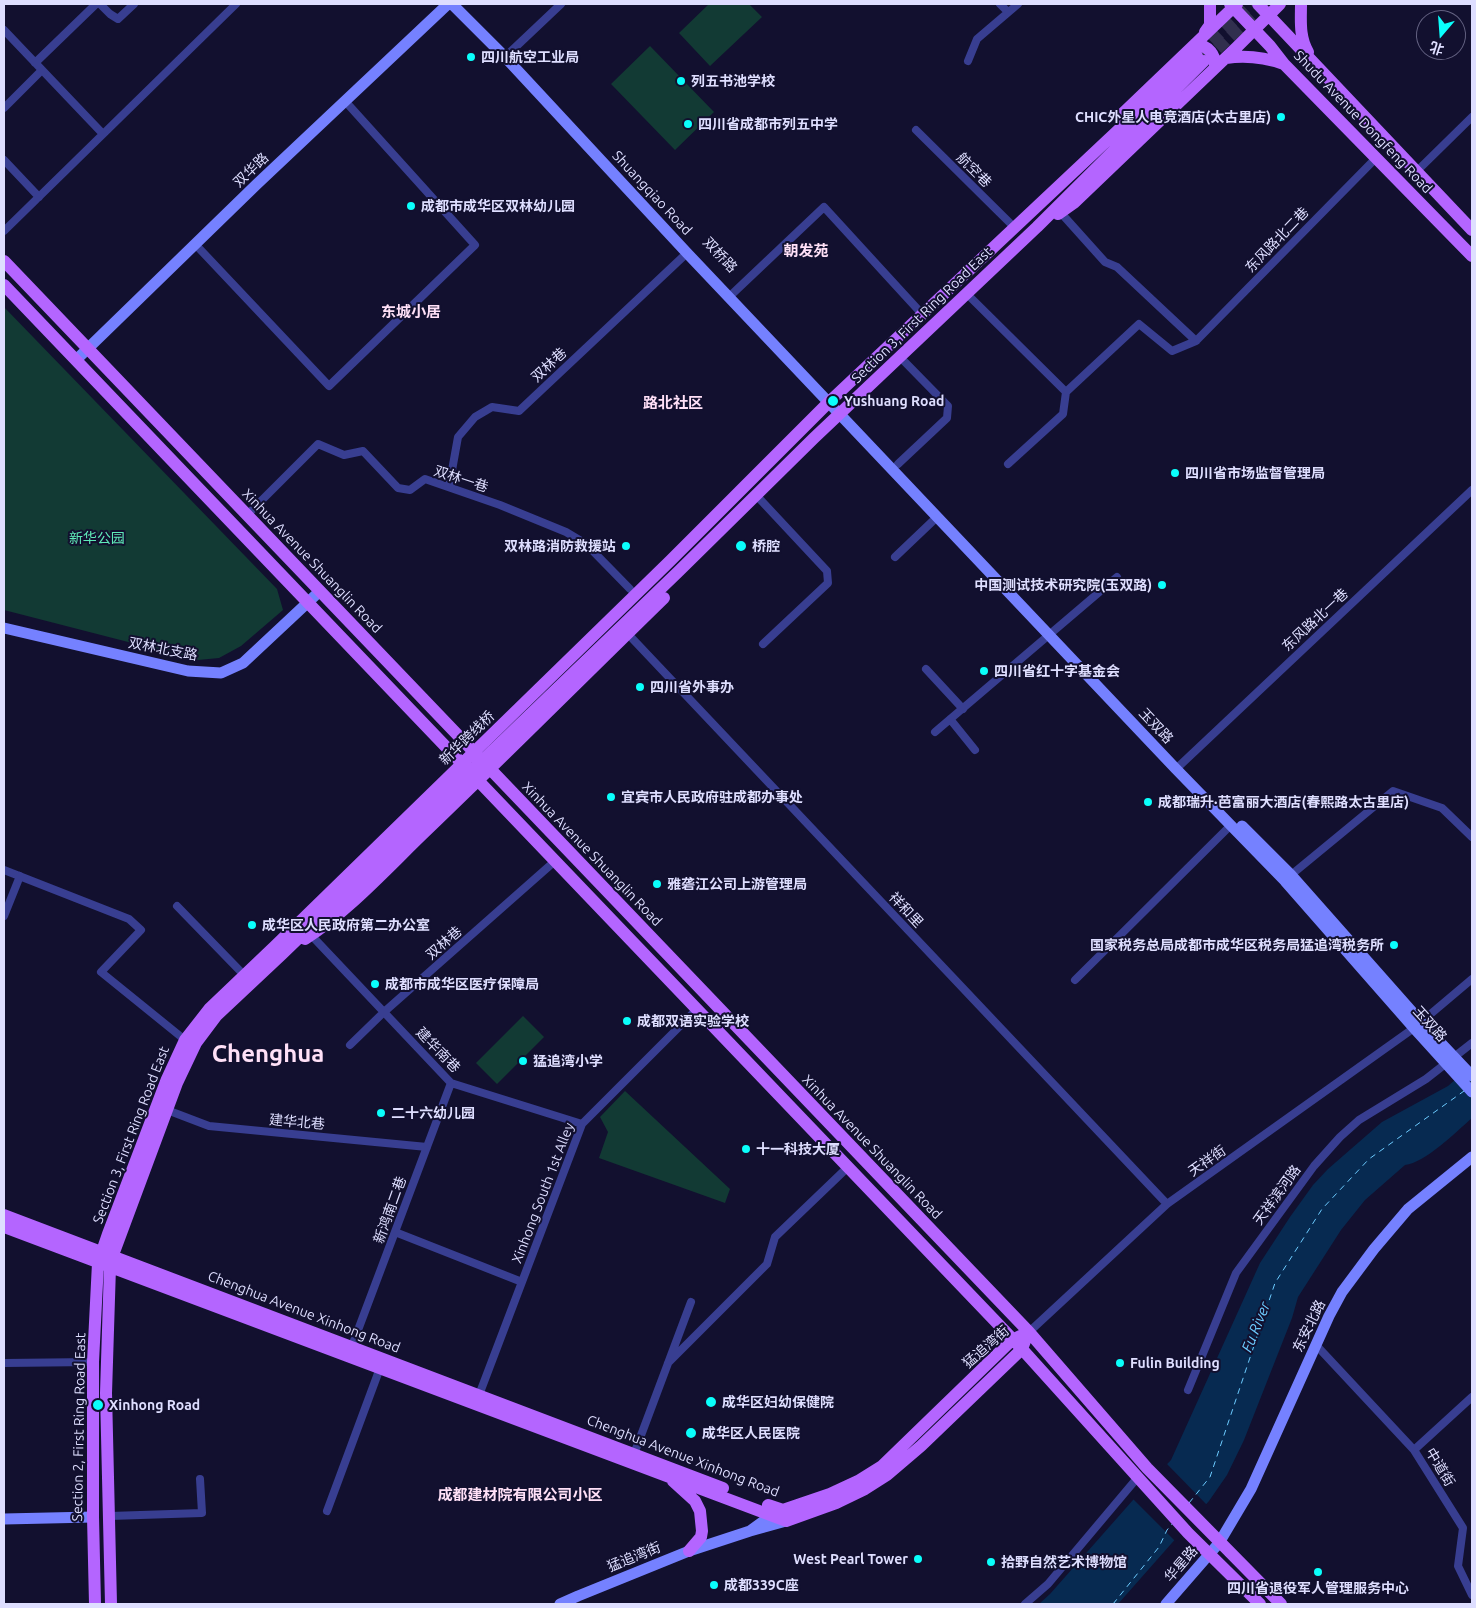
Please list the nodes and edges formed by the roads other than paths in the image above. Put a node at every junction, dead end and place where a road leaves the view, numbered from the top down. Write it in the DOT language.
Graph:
graph roads {
  1 [pos="96,4"];
  2 [pos="100,4"];
  3 [pos="134,4"];
  4 [pos="236,4"];
  5 [pos="448,4"];
  6 [pos="452,4"];
  7 [pos="460,4"];
  8 [pos="562,4"];
  9 [pos="1000,4"];
  10 [pos="1018,4"];
  11 [pos="1210,4"];
  12 [pos="1258,4"];
  13 [pos="1280,4"];
  14 [pos="1302,4"];
  15 [pos="1234,5"];
  16 [pos="1008,12"];
  17 [pos="1269,15"];
  18 [pos="4,30"];
  19 [pos="1255,30"];
  20 [pos="1199,50"];
  21 [pos="508,55"];
  22 [pos="1226,58"];
  23 [pos="968,61"];
  24 [pos="1314,62"];
  25 [pos="35,63"];
  26 [pos="1284,64"];
  27 [pos="1215,68"];
  28 [pos="42,70"];
  29 [pos="345,101"];
  30 [pos="4,108"];
  31 [pos="1472,117"];
  32 [pos="916,130"];
  33 [pos="103,134"];
  34 [pos="1377,157"];
  35 [pos="4,160"];
  36 [pos="1417,171"];
  37 [pos="38,197"];
  38 [pos="1061,213"];
  39 [pos="1036,227"];
  40 [pos="1015,228"];
  41 [pos="1472,230"];
  42 [pos="4,231"];
  43 [pos="196,244"];
  44 [pos="687,253"];
  45 [pos="1472,256"];
  46 [pos="4,261"];
  47 [pos="4,285"];
  48 [pos="966,293"];
  49 [pos="732,295"];
  50 [pos="922,314"];
  51 [pos="1196,341"];
  52 [pos="88,349"];
  53 [pos="900,357"];
  54 [pos="76,360"];
  55 [pos="1066,392"];
  56 [pos="832,400"];
  57 [pos="843,412"];
  58 [pos="898,464"];
  59 [pos="1008,464"];
  60 [pos="449,487"];
  61 [pos="1472,490"];
  62 [pos="756,495"];
  63 [pos="247,515"];
  64 [pos="937,517"];
  65 [pos="895,557"];
  66 [pos="670,561"];
  67 [pos="679,572"];
  68 [pos="1116,577"];
  69 [pos="630,590"];
  70 [pos="320,591"];
  71 [pos="308,603"];
  72 [pos="4,628"];
  73 [pos="1052,633"];
  74 [pos="628,634"];
  75 [pos="763,644"];
  76 [pos="926,669"];
  77 [pos="561,677"];
  78 [pos="963,709"];
  79 [pos="950,720"];
  80 [pos="935,732"];
  81 [pos="468,746"];
  82 [pos="975,750"];
  83 [pos="456,758"];
  84 [pos="1179,767"];
  85 [pos="490,769"];
  86 [pos="478,781"];
  87 [pos="1231,825"];
  88 [pos="1472,838"];
  89 [pos="555,862"];
  90 [pos="4,870"];
  91 [pos="1291,875"];
  92 [pos="20,876"];
  93 [pos="177,906"];
  94 [pos="4,916"];
  95 [pos="311,935"];
  96 [pos="279,950"];
  97 [pos="244,975"];
  98 [pos="1472,979"];
  99 [pos="1075,980"];
  100 [pos="697,1010"];
  101 [pos="384,1012"];
  102 [pos="1417,1025"];
  103 [pos="185,1040"];
  104 [pos="1472,1043"];
  105 [pos="350,1045"];
  106 [pos="1450,1060"];
  107 [pos="1460,1071"];
  108 [pos="1472,1076"];
  109 [pos="450,1083"];
  110 [pos="1472,1092"];
  111 [pos="167,1110"];
  112 [pos="582,1124"];
  113 [pos="427,1147"];
  114 [pos="1472,1157"];
  115 [pos="848,1167"];
  116 [pos="1167,1204"];
  117 [pos="4,1215"];
  118 [pos="4,1227"];
  119 [pos="395,1232"];
  120 [pos="106,1259"];
  121 [pos="522,1282"];
  122 [pos="692,1302"];
  123 [pos="1029,1332"];
  124 [pos="1017,1344"];
  125 [pos="1316,1345"];
  126 [pos="352,1346"];
  127 [pos="93,1362"];
  128 [pos="4,1363"];
  129 [pos="668,1363"];
  130 [pos="380,1368"];
  131 [pos="1188,1390"];
  132 [pos="479,1395"];
  133 [pos="1472,1397"];
  134 [pos="1414,1450"];
  135 [pos="634,1454"];
  136 [pos="668,1476"];
  137 [pos="200,1479"];
  138 [pos="1141,1481"];
  139 [pos="327,1511"];
  140 [pos="110,1516"];
  141 [pos="781,1516"];
  142 [pos="4,1518"];
  143 [pos="93,1518"];
  144 [pos="1219,1543"];
  145 [pos="690,1550"];
  146 [pos="1209,1554"];
  147 [pos="1472,1595"];
  148 [pos="95,1604"];
  149 [pos="111,1604"];
  150 [pos="560,1604"];
  151 [pos="1025,1604"];
  152 [pos="1166,1604"];
  153 [pos="1260,1604"];
  154 [pos="1281,1604"];
  1 -- 25 [label="street"];
  2 -- 3 [label="street"];
  4 -- 33 [label="street"];
  5 -- 29 [label="main road, 双华路"];
  6 -- 21 [label="main road, Shuangqiao Road"];
  7 -- 21 [label="main road, 双桥路"];
  8 -- 21 [label="street"];
  9 -- 16 [label="street"];
  10 -- 16 [label="street"];
  11 -- 20 [label="main road"];
  12 -- 17 [label="main road, Shudu Avenue Dongfeng Road"];
  13 -- 17 [label="main road"];
  14 -- 24 [label="main road"];
  15 -- 19 [label="main road, Shudu Avenue Dongfeng Road"];
  15 -- 20 [label="main road"];
  16 -- 23 [label="street"];
  17 -- 19 [label="main road"];
  17 -- 24 [label="main road, Shudu Avenue Dongfeng Road"];
  18 -- 25 [label="street"];
  19 -- 22 [label="main road"];
  19 -- 26 [label="main road, Shudu Avenue Dongfeng Road"];
  20 -- 27 [label="main road"];
  20 -- 39 [label="main road"];
  20 -- 40 [label="main road, Section 3, First Ring Road East"];
  21 -- 44 [label="main road, Shuangqiao Road"];
  21 -- 49 [label="main road, 双桥路"];
  22 -- 26 [label="main road"];
  22 -- 27 [label="main road"];
  24 -- 36 [label="main road, Shudu Avenue Dongfeng Road"];
  25 -- 28 [label="street"];
  26 -- 34 [label="main road, Shudu Avenue Dongfeng Road"];
  27 -- 38 [label="main road"];
  28 -- 30 [label="street"];
  28 -- 33 [label="street"];
  29 -- 43 [label="main road, 双华路"];
  29 -- 43 [label="street"];
  31 -- 36 [label="street"];
  32 -- 40 [label="street, 航空巷"];
  33 -- 37 [label="street"];
  34 -- 45 [label="main road, Shudu Avenue Dongfeng Road"];
  34 -- 51 [label="street, 东风路北二巷"];
  35 -- 37 [label="street"];
  36 -- 41 [label="main road, Shudu Avenue Dongfeng Road"];
  37 -- 42 [label="street"];
  38 -- 39 [label="main road"];
  38 -- 51 [label="street"];
  39 -- 48 [label="main road, Section 3, First Ring Road East"];
  40 -- 50 [label="main road, Section 3, First Ring Road East"];
  43 -- 52 [label="main road, 双华路"];
  44 -- 49 [label="main road, Shuangqiao Road"];
  44 -- 60 [label="street, 双林巷"];
  46 -- 52 [label="main road, Xinhua Avenue Shuanglin Road"];
  47 -- 54 [label="main road"];
  48 -- 53 [label="main road, Section 3, First Ring Road East"];
  48 -- 55 [label="street"];
  49 -- 50 [label="street"];
  49 -- 56 [label="main road, 双桥路"];
  50 -- 56 [label="main road, Section 3, First Ring Road East"];
  51 -- 55 [label="street, 东风路北二巷"];
  52 -- 54 [label="main road, 双华路"];
  52 -- 63 [label="main road, Xinhua Avenue Shuanglin Road"];
  53 -- 57 [label="main road, Section 3, First Ring Road East"];
  53 -- 58 [label="street"];
  54 -- 71 [label="main road"];
  55 -- 59 [label="street"];
  56 -- 57 [label="main road, 玉双路"];
  56 -- 66 [label="main road, Section 3, First Ring Road East"];
  57 -- 58 [label="main road, 玉双路"];
  57 -- 62 [label="main road, Section 3, First Ring Road East"];
  57 -- 64 [label="main road, 玉双路"];
  58 -- 73 [label="main road, 玉双路"];
  60 -- 63 [label="street, 双林一巷"];
  60 -- 69 [label="street, 双林一巷"];
  61 -- 84 [label="street, 东风路北一巷"];
  62 -- 67 [label="main road, Section 3, First Ring Road East"];
  62 -- 75 [label="street"];
  63 -- 70 [label="main road, Xinhua Avenue Shuanglin Road"];
  64 -- 65 [label="street"];
  64 -- 73 [label="main road, 玉双路"];
  66 -- 69 [label="main road"];
  66 -- 77 [label="main road"];
  67 -- 74 [label="main road"];
  67 -- 77 [label="main road, Section 3, First Ring Road East"];
  68 -- 73 [label="street"];
  69 -- 81 [label="main road"];
  70 -- 71 [label="main road, 双林北支路"];
  70 -- 81 [label="main road, Xinhua Avenue Shuanglin Road"];
  71 -- 72 [label="main road, 双林北支路"];
  71 -- 83 [label="main road"];
  73 -- 78 [label="street"];
  73 -- 84 [label="main road, 玉双路"];
  74 -- 85 [label="main road"];
  74 -- 116 [label="street, 祥和里"];
  76 -- 78 [label="street"];
  77 -- 96 [label="main road, 新华跨线桥"];
  78 -- 79 [label="street"];
  79 -- 80 [label="street"];
  79 -- 82 [label="street"];
  81 -- 83 [label="main road"];
  81 -- 85 [label="main road, Xinhua Avenue Shuanglin Road"];
  83 -- 86 [label="main road"];
  83 -- 96 [label="main road"];
  84 -- 87 [label="main road, 玉双路"];
  84 -- 91 [label="main road, 玉双路"];
  85 -- 86 [label="main road"];
  85 -- 123 [label="main road, Xinhua Avenue Shuanglin Road"];
  86 -- 89 [label="main road"];
  86 -- 95 [label="main road"];
  87 -- 99 [label="street"];
  87 -- 102 [label="main road, 玉双路"];
  88 -- 91 [label="street"];
  89 -- 100 [label="main road"];
  89 -- 101 [label="street, 双林巷"];
  90 -- 92 [label="street"];
  91 -- 102 [label="main road, 玉双路"];
  92 -- 94 [label="street"];
  92 -- 103 [label="street"];
  93 -- 97 [label="street"];
  95 -- 96 [label="main road"];
  95 -- 101 [label="street, 建华南巷"];
  96 -- 97 [label="main road, Section 3, First Ring Road East"];
  96 -- 111 [label="main road, Section 3, First Ring Road East"];
  97 -- 103 [label="main road, Section 3, First Ring Road East"];
  98 -- 102 [label="street, 天祥街"];
  100 -- 112 [label="street, Xinhong South 1st Alley"];
  100 -- 115 [label="main road"];
  101 -- 105 [label="street, 双林巷"];
  101 -- 109 [label="street, 建华南巷"];
  102 -- 106 [label="main road, 玉双路"];
  102 -- 116 [label="street, 天祥街"];
  103 -- 120 [label="main road, Section 3, First Ring Road East"];
  104 -- 106 [label="street, 天祥滨河路"];
  106 -- 107 [label="main road, 玉双路"];
  106 -- 131 [label="street, 天祥滨河路"];
  107 -- 108 [label="main road"];
  107 -- 110 [label="main road"];
  109 -- 112 [label="street, 建华南巷"];
  109 -- 113 [label="street, 新鸿南二巷"];
  111 -- 113 [label="street, 建华北巷"];
  111 -- 120 [label="main road, Section 3, First Ring Road East"];
  112 -- 121 [label="street, Xinhong South 1st Alley"];
  113 -- 119 [label="street, 新鸿南二巷"];
  114 -- 125 [label="main road, 东安北路"];
  115 -- 124 [label="main road"];
  115 -- 129 [label="street"];
  116 -- 123 [label="street, 天祥街"];
  117 -- 120 [label="main road, Chenghua Avenue Xinhong Road"];
  118 -- 120 [label="main road, Chenghua Avenue Xinhong Road"];
  119 -- 121 [label="street"];
  119 -- 126 [label="street, 新鸿南二巷"];
  120 -- 126 [label="main road, Chenghua Avenue Xinhong Road"];
  120 -- 127 [label="main road, Section 2, First Ring Road East"];
  120 -- 130 [label="main road, Chenghua Avenue Xinhong Road"];
  120 -- 140 [label="main road, Section 2, First Ring Road East"];
  121 -- 132 [label="street, Xinhong South 1st Alley"];
  122 -- 129 [label="street"];
  123 -- 124 [label="main road, 猛追湾街"];
  123 -- 144 [label="main road, Xinhua Avenue Shuanglin Road"];
  124 -- 138 [label="main road"];
  124 -- 141 [label="main road, 猛追湾街"];
  125 -- 134 [label="street"];
  125 -- 144 [label="main road, 东安北路"];
  126 -- 132 [label="main road, Chenghua Avenue Xinhong Road"];
  127 -- 128 [label="street"];
  127 -- 143 [label="main road, Section 2, First Ring Road East"];
  129 -- 135 [label="street"];
  130 -- 136 [label="main road, Chenghua Avenue Xinhong Road"];
  130 -- 139 [label="street"];
  132 -- 135 [label="main road, Chenghua Avenue Xinhong Road"];
  133 -- 134 [label="street, 中道街"];
  134 -- 147 [label="street, 中道街"];
  135 -- 141 [label="main road, Chenghua Avenue Xinhong Road"];
  136 -- 141 [label="main road, Chenghua Avenue Xinhong Road"];
  136 -- 145 [label="main road"];
  137 -- 140 [label="street"];
  138 -- 146 [label="main road"];
  138 -- 151 [label="street"];
  140 -- 149 [label="main road, Section 2, First Ring Road East"];
  141 -- 145 [label="main road, 猛追湾街"];
  142 -- 143 [label="main road"];
  143 -- 148 [label="main road, Section 2, First Ring Road East"];
  144 -- 146 [label="main road, 华星路"];
  144 -- 154 [label="main road, Xinhua Avenue Shuanglin Road"];
  145 -- 150 [label="main road, 猛追湾街"];
  146 -- 152 [label="main road, 华星路"];
  146 -- 153 [label="main road"];
}
